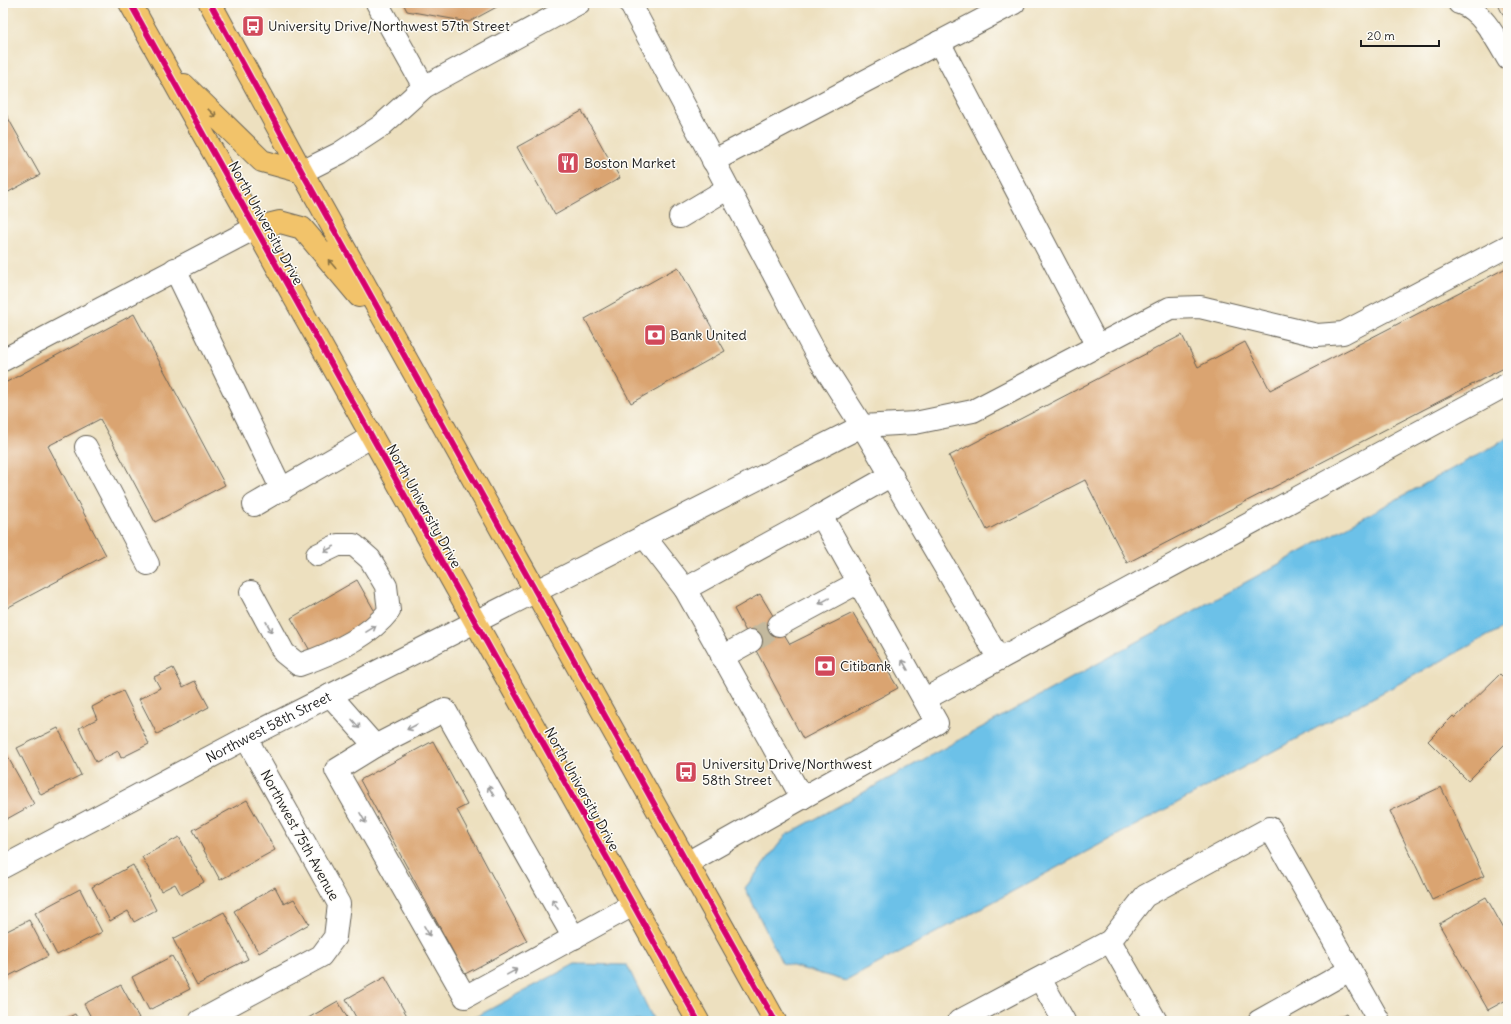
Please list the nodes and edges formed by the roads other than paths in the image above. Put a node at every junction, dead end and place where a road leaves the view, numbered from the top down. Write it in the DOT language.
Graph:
graph roads {
  1 [pos="130,3"];
  2 [pos="378,3"];
  3 [pos="579,3"];
  4 [pos="630,3"];
  5 [pos="1014,3"];
  6 [pos="1459,3"];
  7 [pos="216,8"];
  8 [pos="939,42"];
  9 [pos="1508,59"];
  10 [pos="165,66"];
  11 [pos="424,87"];
  12 [pos="712,161"];
  13 [pos="302,172"];
  14 [pos="727,189"];
  15 [pos="680,217"];
  16 [pos="255,228"];
  17 [pos="1508,246"];
  18 [pos="175,270"];
  19 [pos="393,337"];
  20 [pos="1098,346"];
  21 [pos="3,360"];
  22 [pos="1508,384"];
  23 [pos="862,426"];
  24 [pos="371,437"];
  25 [pos="86,447"];
  26 [pos="892,475"];
  27 [pos="282,490"];
  28 [pos="254,506"];
  29 [pos="821,515"];
  30 [pos="644,536"];
  31 [pos="317,555"];
  32 [pos="148,564"];
  33 [pos="858,582"];
  34 [pos="684,589"];
  35 [pos="535,591"];
  36 [pos="251,592"];
  37 [pos="474,622"];
  38 [pos="779,625"];
  39 [pos="751,641"];
  40 [pos="722,657"];
  41 [pos="1000,659"];
  42 [pos="330,695"];
  43 [pos="925,699"];
  44 [pos="246,738"];
  45 [pos="375,746"];
  46 [pos="802,798"];
  47 [pos="687,863"];
  48 [pos="3,867"];
  49 [pos="633,905"];
  50 [pos="574,938"];
  51 [pos="1110,942"];
  52 [pos="1350,970"];
  53 [pos="1040,979"];
  54 [pos="200,1021"];
  55 [pos="698,1021"];
  56 [pos="775,1021"];
  57 [pos="959,1021"];
  58 [pos="1064,1021"];
  59 [pos="1156,1021"];
  60 [pos="1259,1021"];
  61 [pos="1379,1021"];
  1 -- 10 [label="main road, North University Drive"];
  2 -- 11 [label="street"];
  3 -- 11 [label="street"];
  4 -- 12 [label="street"];
  5 -- 8 [label="street"];
  6 -- 9 [label="street"];
  7 -- 13 [label="main road"];
  8 -- 12 [label="street"];
  8 -- 20 [label="street"];
  10 -- 13 [label="main road, one-way"];
  10 -- 16 [label="main road, North University Drive"];
  11 -- 13 [label="street"];
  12 -- 14 [label="street"];
  13 -- 19 [label="main road"];
  14 -- 15 [label="street"];
  14 -- 23 [label="street"];
  16 -- 18 [label="street"];
  19 -- 16 [label="main road, one-way"];
  16 -- 24 [label="main road, North University Drive"];
  17 -- 20 [label="street"];
  18 -- 21 [label="street"];
  18 -- 27 [label="street"];
  19 -- 35 [label="main road"];
  20 -- 23 [label="street"];
  22 -- 41 [label="street"];
  23 -- 26 [label="street"];
  23 -- 30 [label="street, Northwest 58th Street"];
  24 -- 27 [label="street"];
  24 -- 37 [label="main road, North University Drive"];
  25 -- 32 [label="street"];
  26 -- 29 [label="street"];
  26 -- 41 [label="street"];
  27 -- 28 [label="street"];
  29 -- 33 [label="street"];
  29 -- 34 [label="street"];
  30 -- 34 [label="street"];
  30 -- 35 [label="street, Northwest 58th Street"];
  36 -- 31 [label="street, one-way"];
  33 -- 38 [label="street, one-way"];
  43 -- 33 [label="street, one-way"];
  34 -- 40 [label="street"];
  35 -- 37 [label="street, Northwest 58th Street"];
  35 -- 47 [label="main road"];
  37 -- 42 [label="street, Northwest 58th Street"];
  37 -- 49 [label="main road, North University Drive"];
  39 -- 40 [label="street"];
  40 -- 46 [label="street"];
  41 -- 43 [label="street"];
  42 -- 44 [label="street, Northwest 58th Street"];
  42 -- 45 [label="street, one-way"];
  43 -- 46 [label="street"];
  44 -- 48 [label="street, Northwest 58th Street"];
  44 -- 54 [label="street, Northwest 75th Avenue"];
  50 -- 45 [label="street, one-way"];
  45 -- 50 [label="street, one-way"];
  46 -- 47 [label="street"];
  47 -- 56 [label="main road"];
  49 -- 50 [label="street"];
  49 -- 55 [label="main road, North University Drive"];
  51 -- 52 [label="street"];
  51 -- 53 [label="street"];
  51 -- 59 [label="street"];
  52 -- 60 [label="street"];
  52 -- 61 [label="street"];
  53 -- 57 [label="street"];
  53 -- 58 [label="street"];
}
